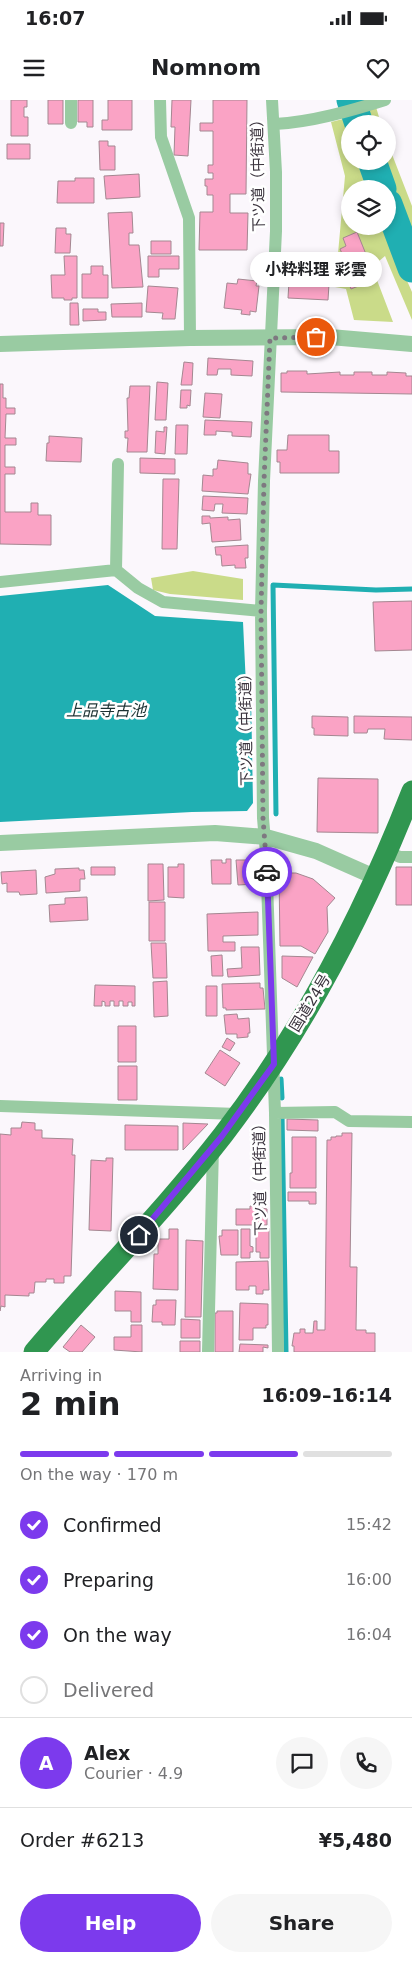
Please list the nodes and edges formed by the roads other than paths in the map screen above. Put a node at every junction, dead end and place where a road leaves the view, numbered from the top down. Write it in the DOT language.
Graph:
graph roads {
  1 [pos="71,100"];
  2 [pos="160,100"];
  3 [pos="272,100"];
  4 [pos="382,101"];
  5 [pos="71,123"];
  6 [pos="275,124"];
  7 [pos="190,338"];
  8 [pos="270,338"];
  9 [pos="0,344"];
  10 [pos="412,344"];
  11 [pos="118,464"];
  12 [pos="116,570"];
  13 [pos="0,582"];
  14 [pos="261,611"];
  15 [pos="412,792"];
  16 [pos="266,837"];
  17 [pos="0,843"];
  18 [pos="388,852"];
  19 [pos="412,857"];
  20 [pos="377,878"];
  21 [pos="274,1064"];
  22 [pos="0,1106"];
  23 [pos="275,1113"];
  24 [pos="238,1114"];
  25 [pos="412,1122"];
  26 [pos="213,1147"];
  27 [pos="34,1352"];
  28 [pos="208,1352"];
  29 [pos="278,1352"];
  1 -- 5 [label="street"];
  2 -- 7 [label="street"];
  3 -- 6 [label="street, 下ツ道（中街道）"];
  4 -- 6 [label="street"];
  6 -- 8 [label="street, 下ツ道（中街道）"];
  7 -- 8 [label="street"];
  7 -- 9 [label="street"];
  8 -- 10 [label="street"];
  8 -- 14 [label="street, 下ツ道（中街道）"];
  11 -- 12 [label="street"];
  12 -- 13 [label="street"];
  12 -- 14 [label="street"];
  14 -- 16 [label="street, 下ツ道（中街道）"];
  15 -- 18 [label="highway, 国道24号"];
  16 -- 17 [label="street"];
  16 -- 20 [label="street"];
  16 -- 21 [label="street, 下ツ道（中街道）"];
  18 -- 19 [label="street"];
  18 -- 20 [label="highway, 国道24号"];
  20 -- 21 [label="highway, 国道24号"];
  21 -- 23 [label="street, 下ツ道（中街道）"];
  21 -- 24 [label="highway, 国道24号"];
  22 -- 24 [label="street"];
  23 -- 25 [label="street"];
  23 -- 29 [label="street, 下ツ道（中街道）"];
  24 -- 26 [label="highway, 国道24号"];
  26 -- 27 [label="highway, 国道24号"];
  26 -- 28 [label="street"];
}
